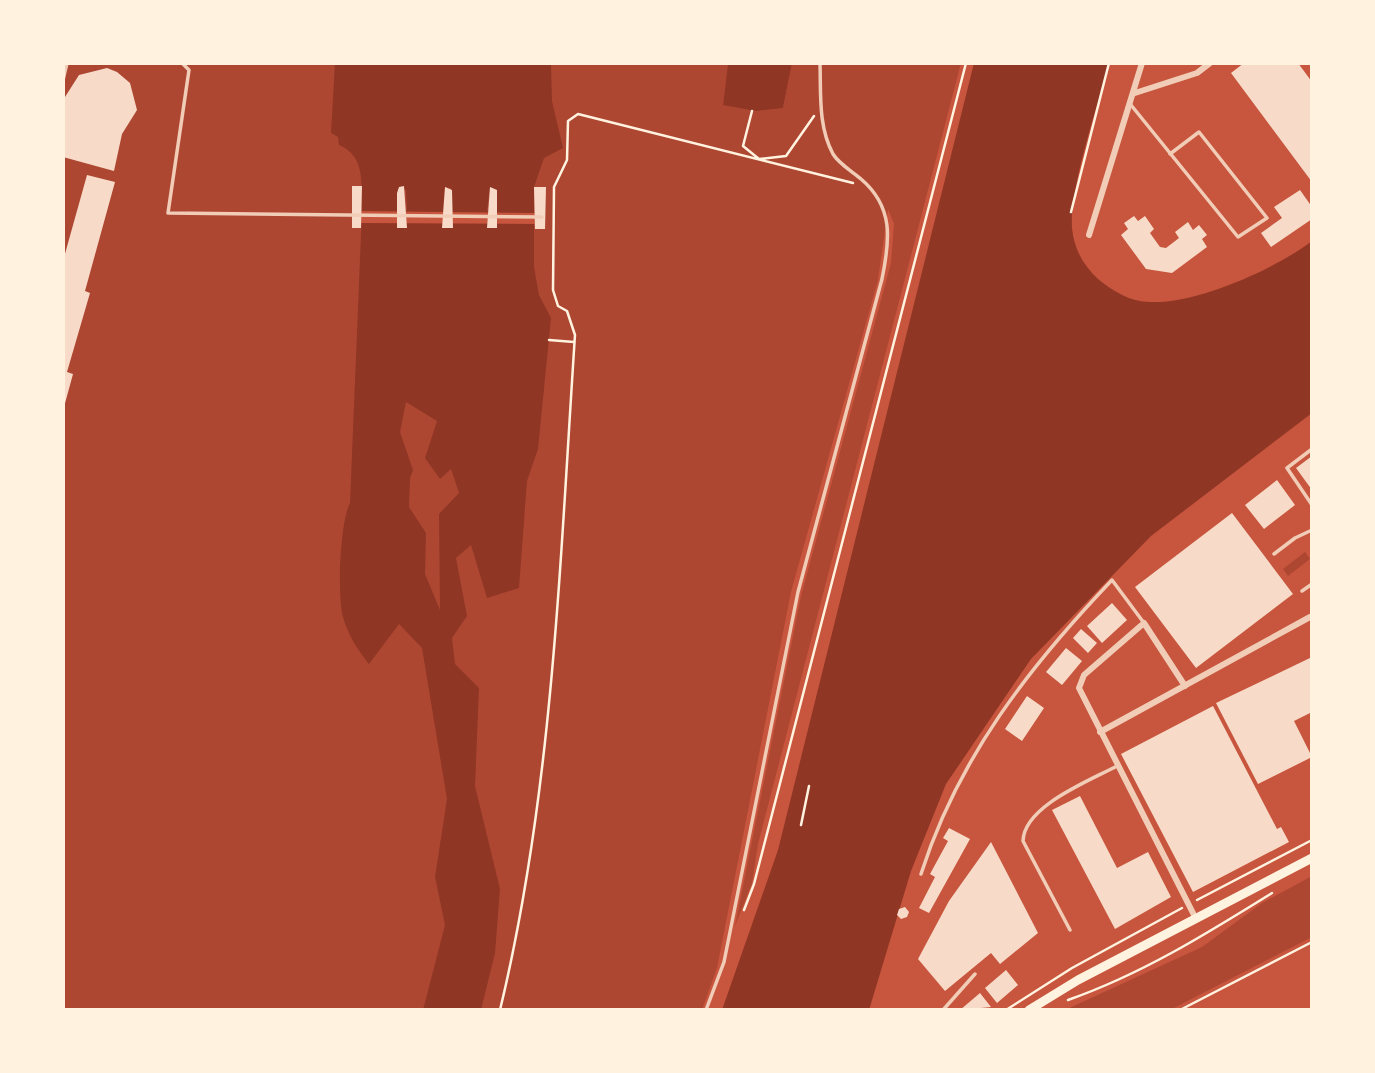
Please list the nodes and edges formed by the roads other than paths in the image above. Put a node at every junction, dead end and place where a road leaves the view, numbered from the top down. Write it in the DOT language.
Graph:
graph roads {
  1 [pos="67,63"];
  2 [pos="183,63"];
  3 [pos="820,63"];
  4 [pos="1142,63"];
  5 [pos="1210,63"];
  6 [pos="63,80"];
  7 [pos="1135,93"];
  8 [pos="1131,105"];
  9 [pos="1170,153"];
  10 [pos="542,217"];
  11 [pos="1089,235"];
  12 [pos="1312,449"];
  13 [pos="1312,505"];
  14 [pos="1312,530"];
  15 [pos="1274,554"];
  16 [pos="1312,584"];
  17 [pos="1302,591"];
  18 [pos="1311,616"];
  19 [pos="1144,623"];
  20 [pos="1185,685"];
  21 [pos="1100,732"];
  22 [pos="1117,766"];
  23 [pos="1312,858"];
  24 [pos="921,874"];
  25 [pos="1196,919"];
  26 [pos="1070,930"];
  27 [pos="975,974"];
  28 [pos="706,1010"];
  29 [pos="943,1010"];
  30 [pos="1029,1010"];
  1 -- 6 [label="lane"];
  2 -- 10 [label="lane"];
  3 -- 28 [label="lane"];
  4 -- 7 [label="street"];
  5 -- 7 [label="street"];
  7 -- 8 [label="street"];
  8 -- 9 [label="lane"];
  8 -- 11 [label="street"];
  9 -- 9 [label="lane"];
  12 -- 13 [label="lane"];
  14 -- 15 [label="lane"];
  16 -- 17 [label="lane"];
  18 -- 20 [label="street"];
  19 -- 20 [label="street"];
  19 -- 21 [label="street"];
  19 -- 24 [label="lane"];
  20 -- 21 [label="street"];
  21 -- 22 [label="street"];
  22 -- 25 [label="street"];
  22 -- 26 [label="lane"];
  23 -- 25 [label="main road"];
  25 -- 30 [label="main road"];
  27 -- 29 [label="lane"];
}
